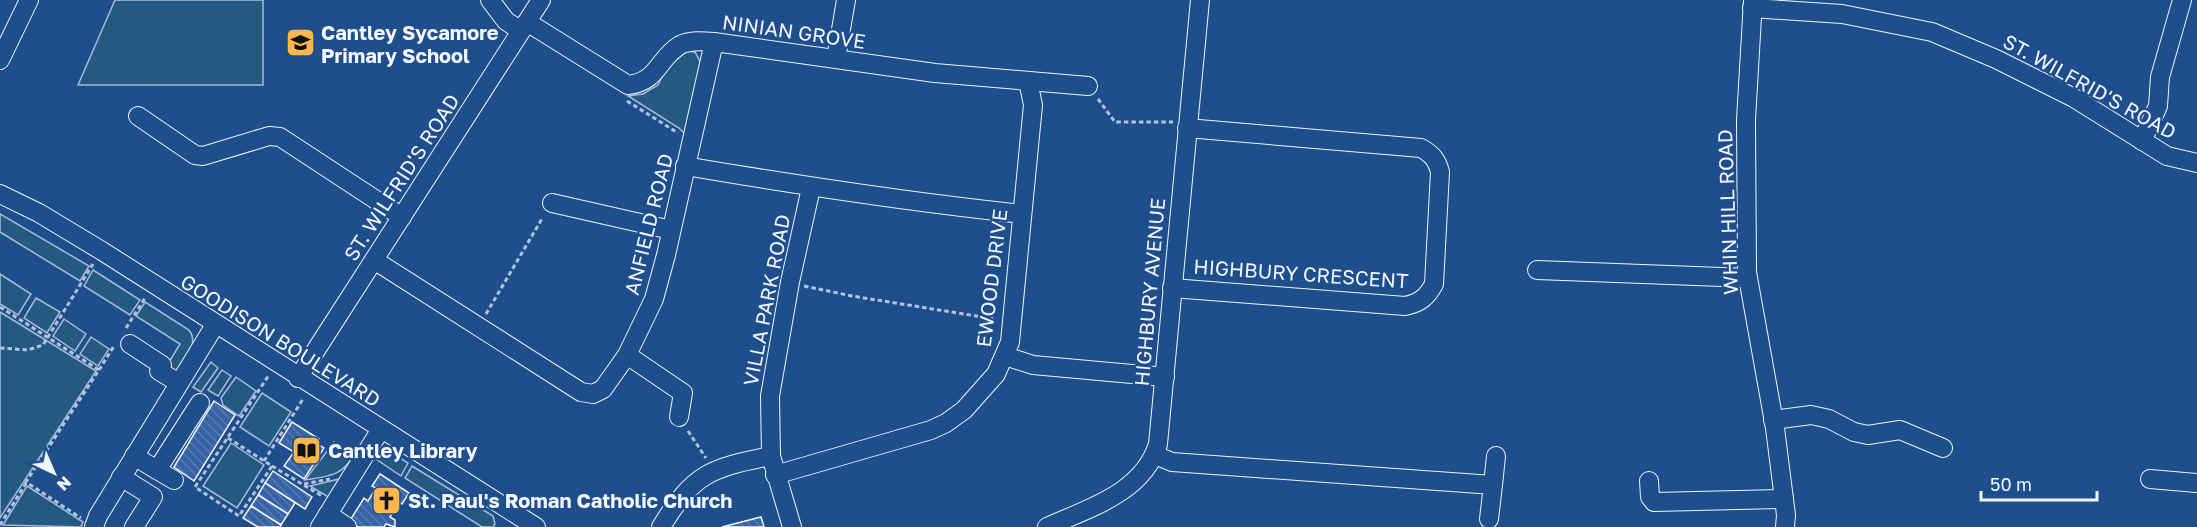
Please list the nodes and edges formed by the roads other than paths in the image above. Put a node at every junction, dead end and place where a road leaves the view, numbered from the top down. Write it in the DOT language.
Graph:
graph roads {
  1 [pos="28,0"];
  2 [pos="490,0"];
  3 [pos="541,0"];
  4 [pos="846,0"];
  5 [pos="1200,0"];
  6 [pos="2182,0"];
  7 [pos="1752,4"];
  8 [pos="524,26"];
  9 [pos="714,42"];
  10 [pos="836,59"];
  11 [pos="0,60"];
  12 [pos="1028,81"];
  13 [pos="1088,86"];
  14 [pos="138,116"];
  15 [pos="1186,129"];
  16 [pos="2142,141"];
  17 [pos="2197,163"];
  18 [pos="686,166"];
  19 [pos="811,188"];
  20 [pos="0,194"];
  21 [pos="552,203"];
  22 [pos="1022,214"];
  23 [pos="402,217"];
  24 [pos="670,231"];
  25 [pos="374,260"];
  26 [pos="1537,270"];
  27 [pos="1748,278"];
  28 [pos="1172,288"];
  29 [pos="215,324"];
  30 [pos="130,344"];
  31 [pos="627,356"];
  32 [pos="1005,356"];
  33 [pos="1165,377"];
  34 [pos="304,382"];
  35 [pos="179,383"];
  36 [pos="200,403"];
  37 [pos="679,417"];
  38 [pos="1773,420"];
  39 [pos="381,429"];
  40 [pos="1943,448"];
  41 [pos="1155,455"];
  42 [pos="134,456"];
  43 [pos="771,456"];
  44 [pos="1496,456"];
  45 [pos="158,470"];
  46 [pos="775,475"];
  47 [pos="121,477"];
  48 [pos="2150,479"];
  49 [pos="174,480"];
  50 [pos="1649,481"];
  51 [pos="2197,483"];
  52 [pos="1493,485"];
  53 [pos="1784,499"];
  54 [pos="327,515"];
  55 [pos="508,519"];
  56 [pos="1489,519"];
  57 [pos="94,527"];
  58 [pos="134,527"];
  59 [pos="347,527"];
  60 [pos="536,527"];
  61 [pos="661,527"];
  62 [pos="792,527"];
  63 [pos="1047,527"];
  64 [pos="1785,527"];
  1 -- 11 [label="street"];
  2 -- 8 [label="street"];
  3 -- 8 [label="street, ST. WILFRID'S ROAD"];
  4 -- 10 [label="street"];
  5 -- 15 [label="street, HIGHBURY AVENUE"];
  6 -- 16 [label="street"];
  7 -- 16 [label="street, ST. WILFRID'S ROAD"];
  7 -- 27 [label="street, WHIN HILL ROAD"];
  8 -- 9 [label="street, NINIAN GROVE"];
  8 -- 23 [label="street, ST. WILFRID'S ROAD"];
  9 -- 10 [label="street, NINIAN GROVE"];
  9 -- 18 [label="street, ANFIELD ROAD"];
  10 -- 12 [label="street, NINIAN GROVE"];
  12 -- 13 [label="street, NINIAN GROVE"];
  12 -- 22 [label="street, EWOOD DRIVE"];
  14 -- 23 [label="street"];
  15 -- 28 [label="street, HIGHBURY AVENUE"];
  15 -- 28 [label="street, HIGHBURY CRESCENT"];
  16 -- 17 [label="street, ST. WILFRID'S ROAD"];
  18 -- 19 [label="street"];
  18 -- 24 [label="street, ANFIELD ROAD"];
  19 -- 22 [label="street"];
  19 -- 43 [label="street, VILLA PARK ROAD"];
  20 -- 29 [label="street, GOODISON BOULEVARD"];
  21 -- 24 [label="street"];
  22 -- 32 [label="street, EWOOD DRIVE"];
  23 -- 25 [label="street, ST. WILFRID'S ROAD"];
  24 -- 31 [label="street, ANFIELD ROAD"];
  25 -- 31 [label="street, ANFIELD ROAD"];
  25 -- 34 [label="street, ST. WILFRID'S ROAD"];
  26 -- 27 [label="street"];
  27 -- 38 [label="street, WHIN HILL ROAD"];
  28 -- 33 [label="street, HIGHBURY AVENUE"];
  29 -- 34 [label="street, GOODISON BOULEVARD"];
  29 -- 35 [label="street"];
  30 -- 35 [label="street"];
  31 -- 37 [label="street"];
  32 -- 33 [label="street"];
  32 -- 46 [label="street, EWOOD DRIVE"];
  33 -- 41 [label="street, HIGHBURY AVENUE"];
  34 -- 39 [label="street, GOODISON BOULEVARD"];
  35 -- 42 [label="street"];
  36 -- 45 [label="street"];
  38 -- 40 [label="street"];
  38 -- 53 [label="street, WHIN HILL ROAD"];
  39 -- 54 [label="street"];
  39 -- 55 [label="street, GOODISON BOULEVARD"];
  41 -- 52 [label="street"];
  41 -- 63 [label="street, HIGHBURY AVENUE"];
  42 -- 45 [label="street"];
  42 -- 47 [label="street"];
  43 -- 46 [label="street, VILLA PARK ROAD"];
  43 -- 61 [label="street"];
  44 -- 52 [label="street"];
  45 -- 49 [label="street"];
  46 -- 62 [label="street, VILLA PARK ROAD"];
  47 -- 57 [label="street"];
  47 -- 58 [label="street"];
  48 -- 51 [label="street"];
  50 -- 53 [label="street"];
  52 -- 56 [label="street"];
  53 -- 64 [label="street, WHIN HILL ROAD"];
  54 -- 59 [label="street"];
  55 -- 60 [label="street, GOODISON BOULEVARD"];
}
